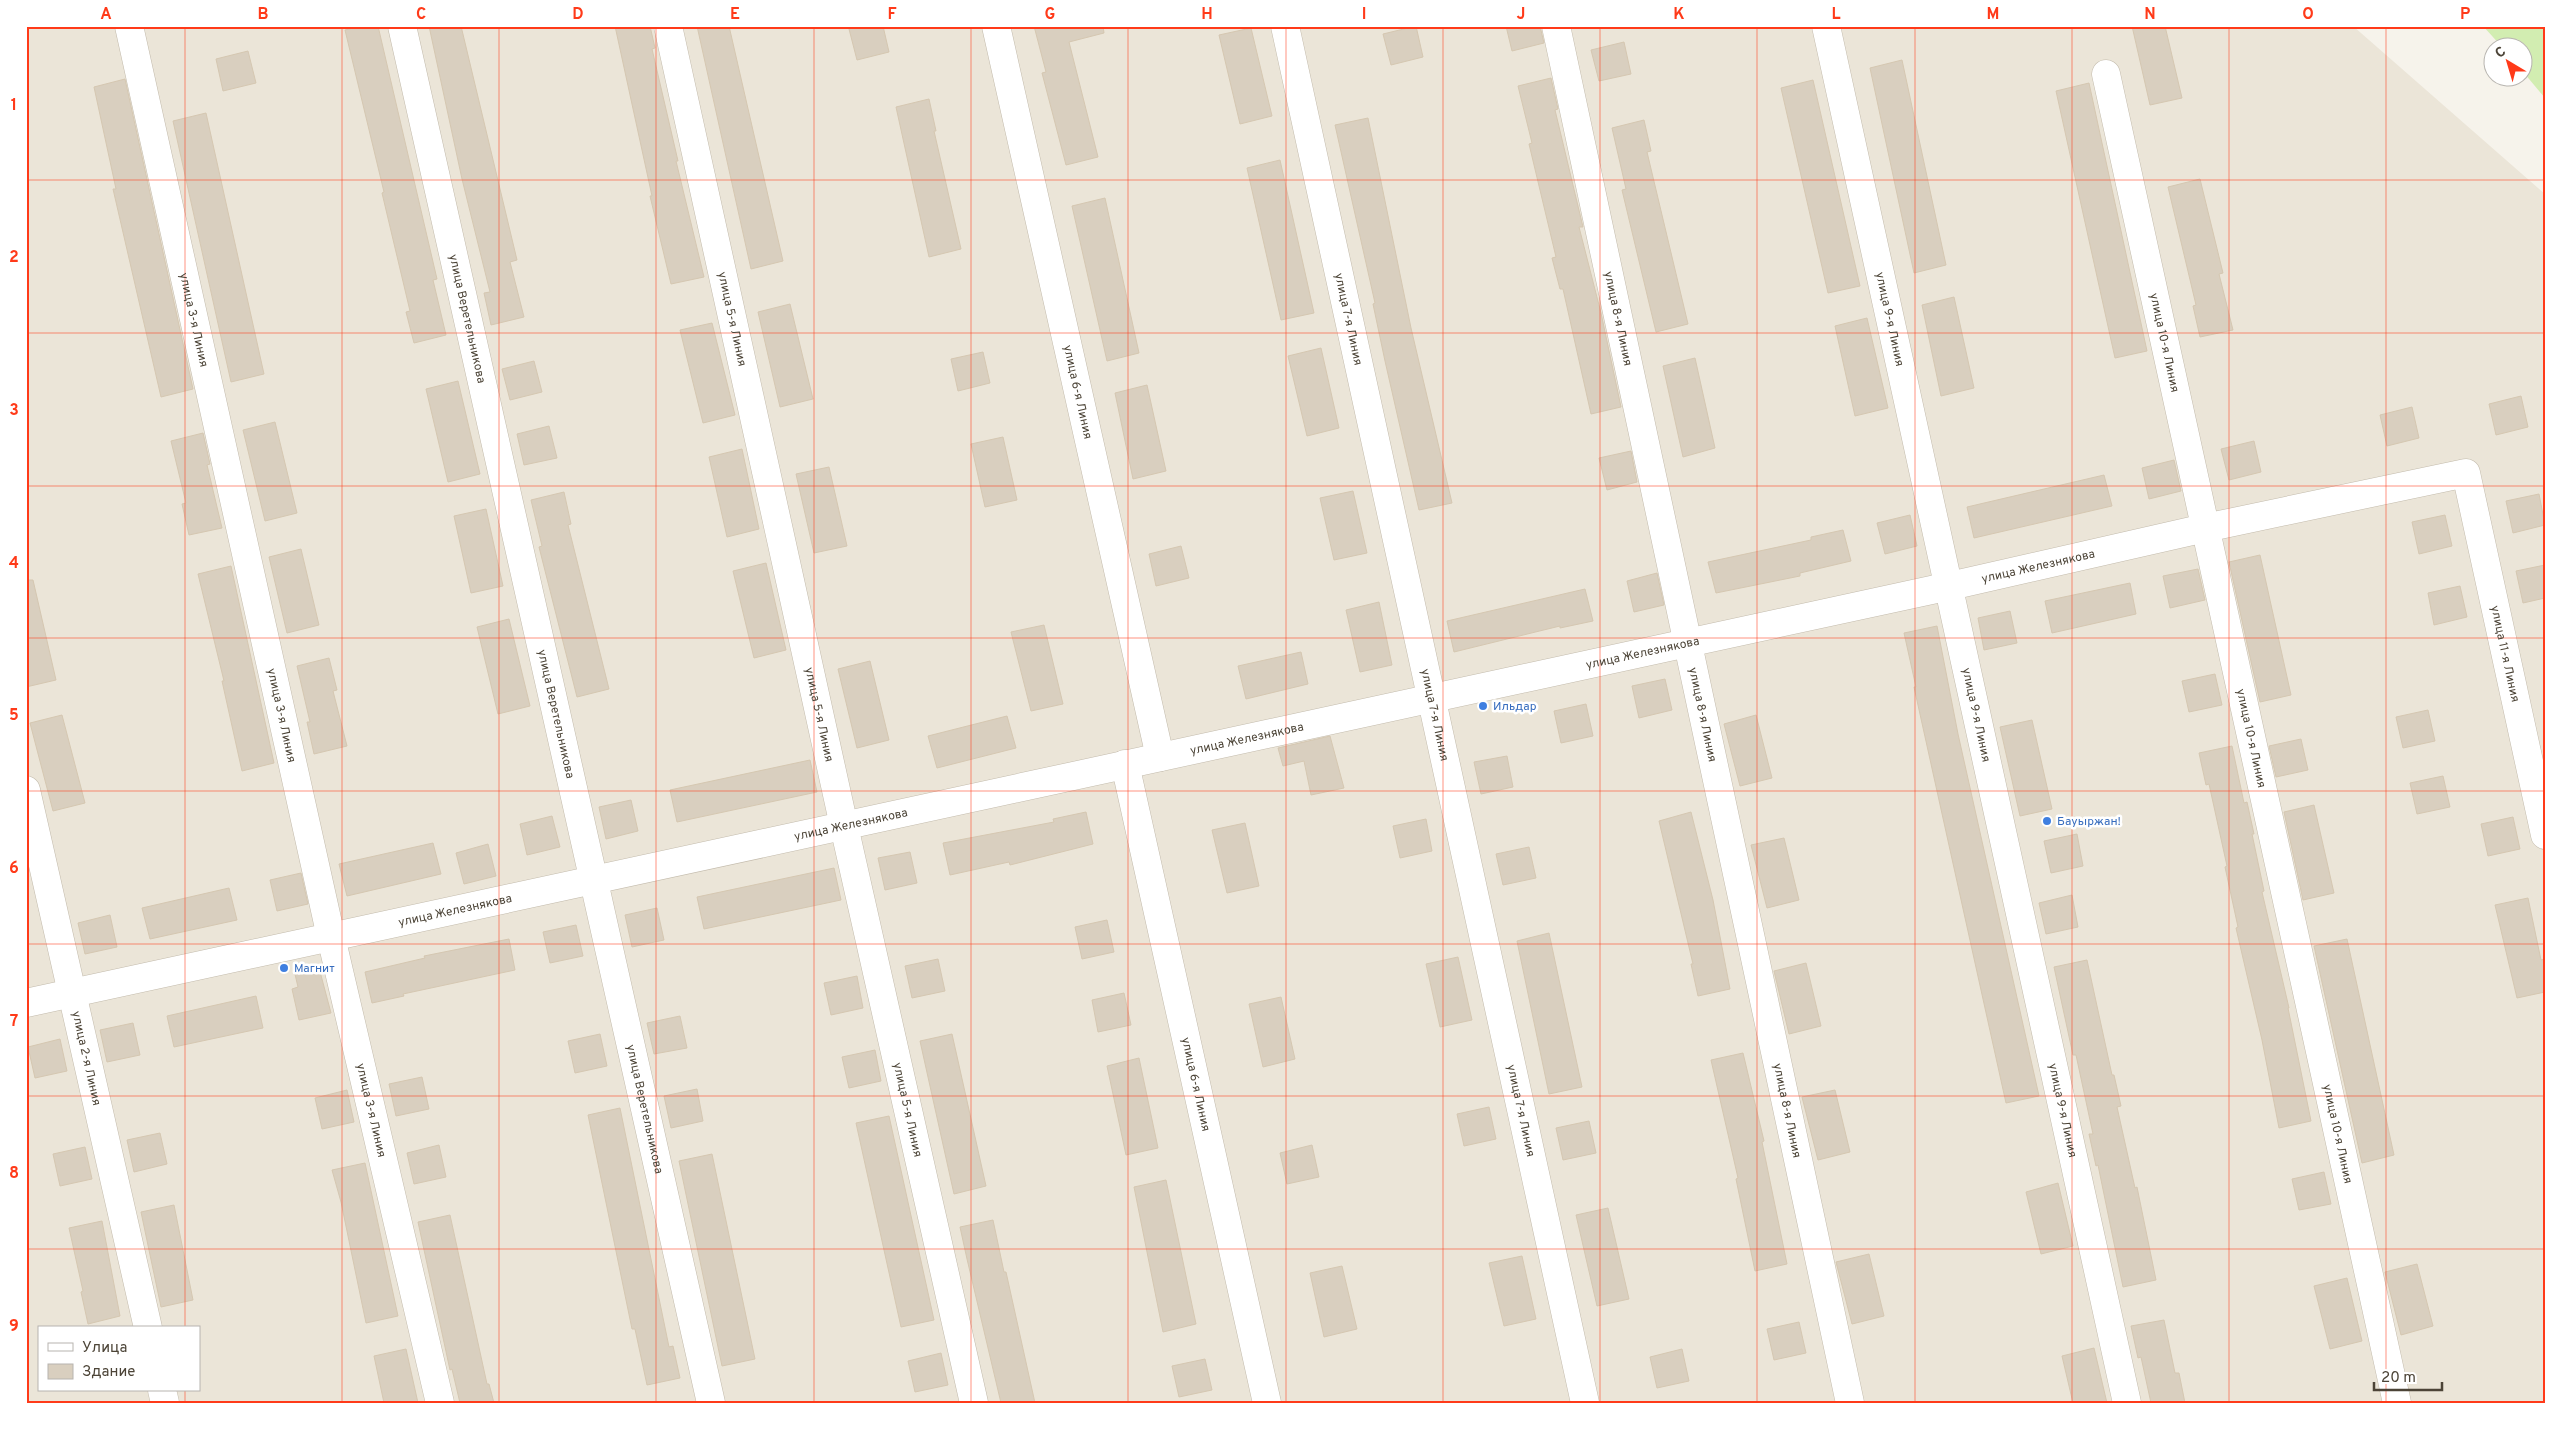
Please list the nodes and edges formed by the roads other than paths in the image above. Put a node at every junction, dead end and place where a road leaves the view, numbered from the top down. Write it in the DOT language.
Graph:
graph roads {
  1 [pos="129,26"];
  2 [pos="402,26"];
  3 [pos="668,26"];
  4 [pos="996,26"];
  5 [pos="1285,26"];
  6 [pos="1556,26"];
  7 [pos="1826,26"];
  8 [pos="2106,74"];
  9 [pos="2466,473"];
  10 [pos="2205,528"];
  11 [pos="1950,586"];
  12 [pos="1687,642"];
  13 [pos="1431,698"];
  14 [pos="1160,757"];
  15 [pos="1125,764"];
  16 [pos="26,790"];
  17 [pos="844,826"];
  18 [pos="2545,835"];
  19 [pos="594,880"];
  20 [pos="331,937"];
  21 [pos="71,993"];
  22 [pos="26,1003"];
  23 [pos="148,1326"];
  24 [pos="440,1403"];
  25 [pos="710,1403"];
  26 [pos="974,1403"];
  27 [pos="1267,1403"];
  28 [pos="1585,1403"];
  29 [pos="1850,1403"];
  30 [pos="2127,1403"];
  31 [pos="2396,1403"];
  1 -- 20 [label="street, улица 3-я Линия"];
  2 -- 19 [label="street, улица Веретельникова"];
  3 -- 17 [label="street, улица 5-я Линия"];
  4 -- 14 [label="street, улица 6-я Линия"];
  5 -- 13 [label="street, улица 7-я Линия"];
  6 -- 12 [label="street, улица 8-я Линия"];
  7 -- 11 [label="street, улица 9-я Линия"];
  8 -- 10 [label="street, улица 10-я Линия"];
  9 -- 10 [label="street, улица Железнякова"];
  9 -- 18 [label="street, улица 11-я Линия"];
  10 -- 11 [label="street, улица Железнякова"];
  10 -- 31 [label="street, улица 10-я Линия"];
  11 -- 12 [label="street, улица Железнякова"];
  11 -- 30 [label="street, улица 9-я Линия"];
  12 -- 13 [label="street, улица Железнякова"];
  12 -- 29 [label="street, улица 8-я Линия"];
  13 -- 14 [label="street, улица Железнякова"];
  13 -- 28 [label="street, улица 7-я Линия"];
  14 -- 15 [label="street, улица Железнякова"];
  15 -- 17 [label="street, улица Железнякова"];
  15 -- 27 [label="street, улица 6-я Линия"];
  16 -- 21 [label="street, улица 2-я Линия"];
  17 -- 19 [label="street, улица Железнякова"];
  17 -- 26 [label="street, улица 5-я Линия"];
  19 -- 20 [label="street, улица Железнякова"];
  19 -- 25 [label="street, улица Веретельникова"];
  20 -- 21 [label="street, улица Железнякова"];
  20 -- 24 [label="street, улица 3-я Линия"];
  21 -- 22 [label="street, улица Железнякова"];
  21 -- 23 [label="street, улица 2-я Линия"];
}
